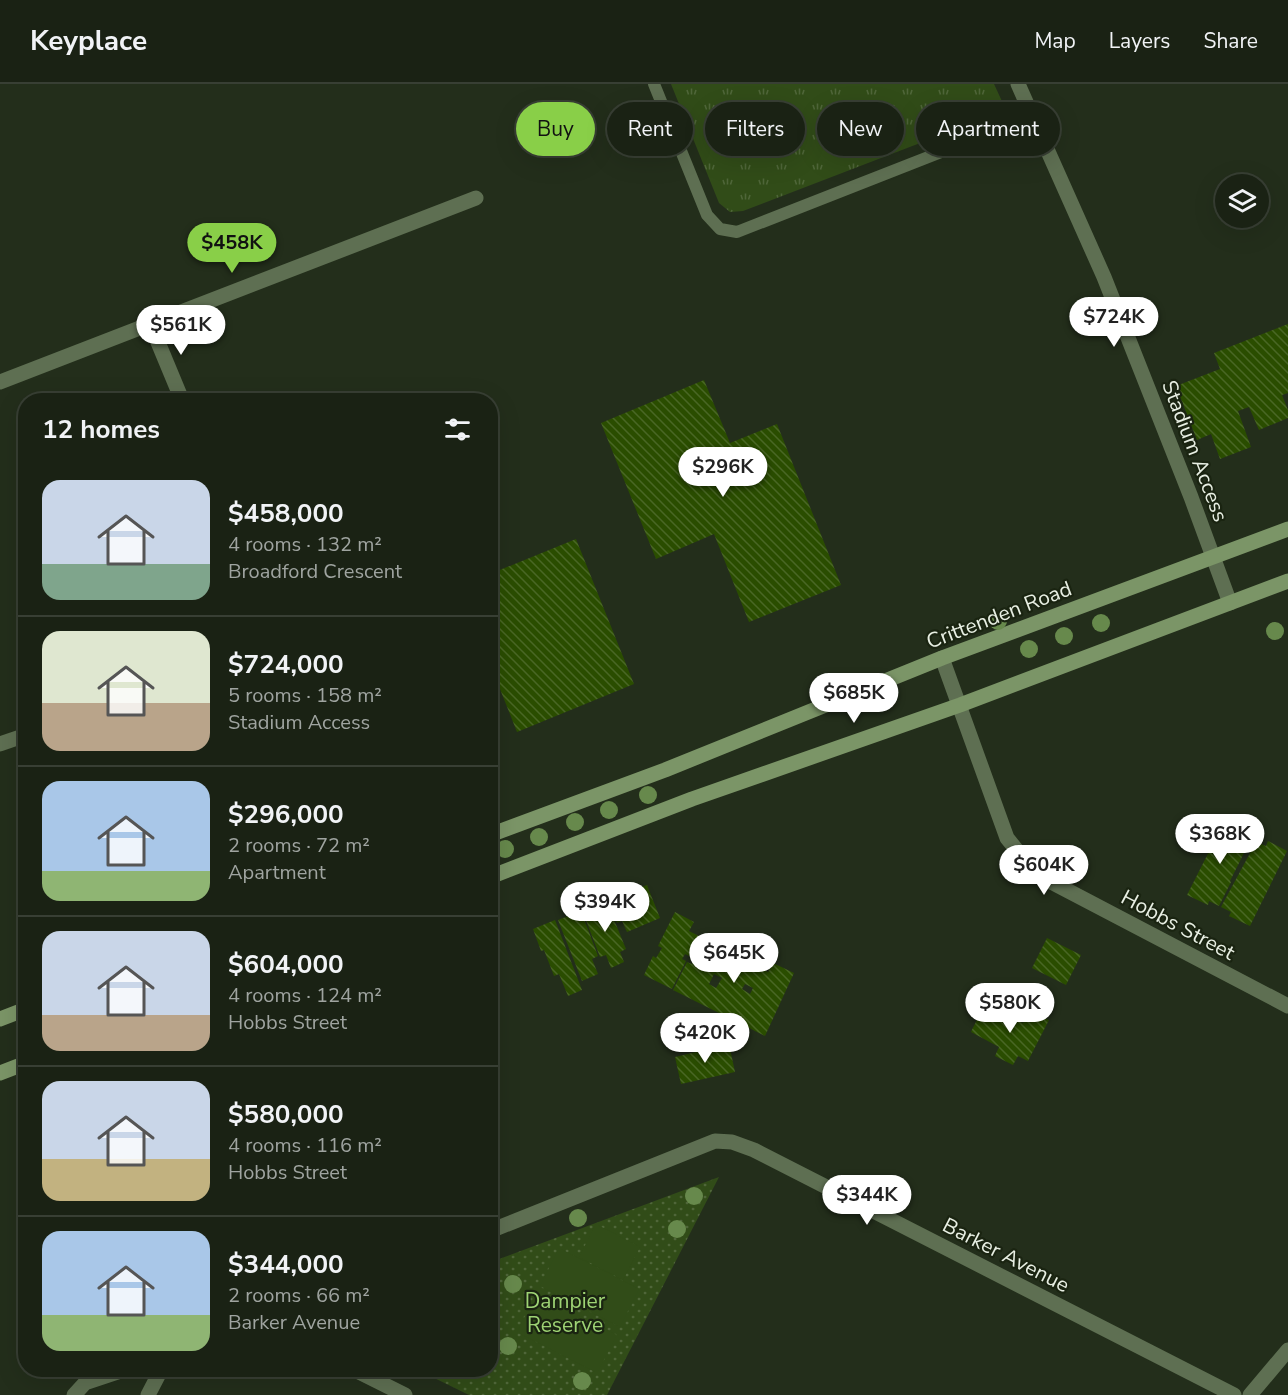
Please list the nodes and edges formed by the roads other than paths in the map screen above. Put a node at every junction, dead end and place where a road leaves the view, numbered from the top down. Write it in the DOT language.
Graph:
graph roads {
  1 [pos="654,84"];
  2 [pos="1018,84"];
  3 [pos="1026,102"];
  4 [pos="931,156"];
  5 [pos="1051,156"];
  6 [pos="476,198"];
  7 [pos="150,323"];
  8 [pos="0,382"];
  9 [pos="179,393"];
  10 [pos="1288,529"];
  11 [pos="1213,557"];
  12 [pos="1288,581"];
  13 [pos="1230,603"];
  14 [pos="942,658"];
  15 [pos="960,705"];
  16 [pos="18,738"];
  17 [pos="0,744"];
  18 [pos="498,832"];
  19 [pos="498,874"];
  20 [pos="1288,1006"];
  21 [pos="18,1012"];
  22 [pos="0,1019"];
  23 [pos="18,1066"];
  24 [pos="0,1072"];
  25 [pos="498,1228"];
  26 [pos="1288,1350"];
  27 [pos="103,1377"];
  28 [pos="157,1377"];
  29 [pos="369,1377"];
  30 [pos="74,1395"];
  31 [pos="148,1395"];
  32 [pos="405,1395"];
  33 [pos="1234,1395"];
  34 [pos="1250,1395"];
  1 -- 4 [label="lane"];
  2 -- 3 [label="street, Stadium Access"];
  5 -- 11 [label="street, Stadium Access"];
  6 -- 7 [label="street"];
  7 -- 8 [label="street"];
  7 -- 9 [label="street"];
  10 -- 11 [label="main road, Crittenden Road"];
  11 -- 13 [label="street, Stadium Access"];
  11 -- 14 [label="main road, Crittenden Road"];
  12 -- 13 [label="main road"];
  13 -- 15 [label="main road"];
  14 -- 15 [label="street, Hobbs Street"];
  14 -- 18 [label="main road, Crittenden Road"];
  15 -- 19 [label="main road"];
  15 -- 20 [label="street, Hobbs Street"];
  16 -- 17 [label="street"];
  21 -- 22 [label="main road"];
  23 -- 24 [label="main road"];
  25 -- 33 [label="street, Barker Avenue"];
  26 -- 34 [label="street"];
  27 -- 30 [label="street"];
  28 -- 31 [label="street"];
  29 -- 32 [label="street"];
}
